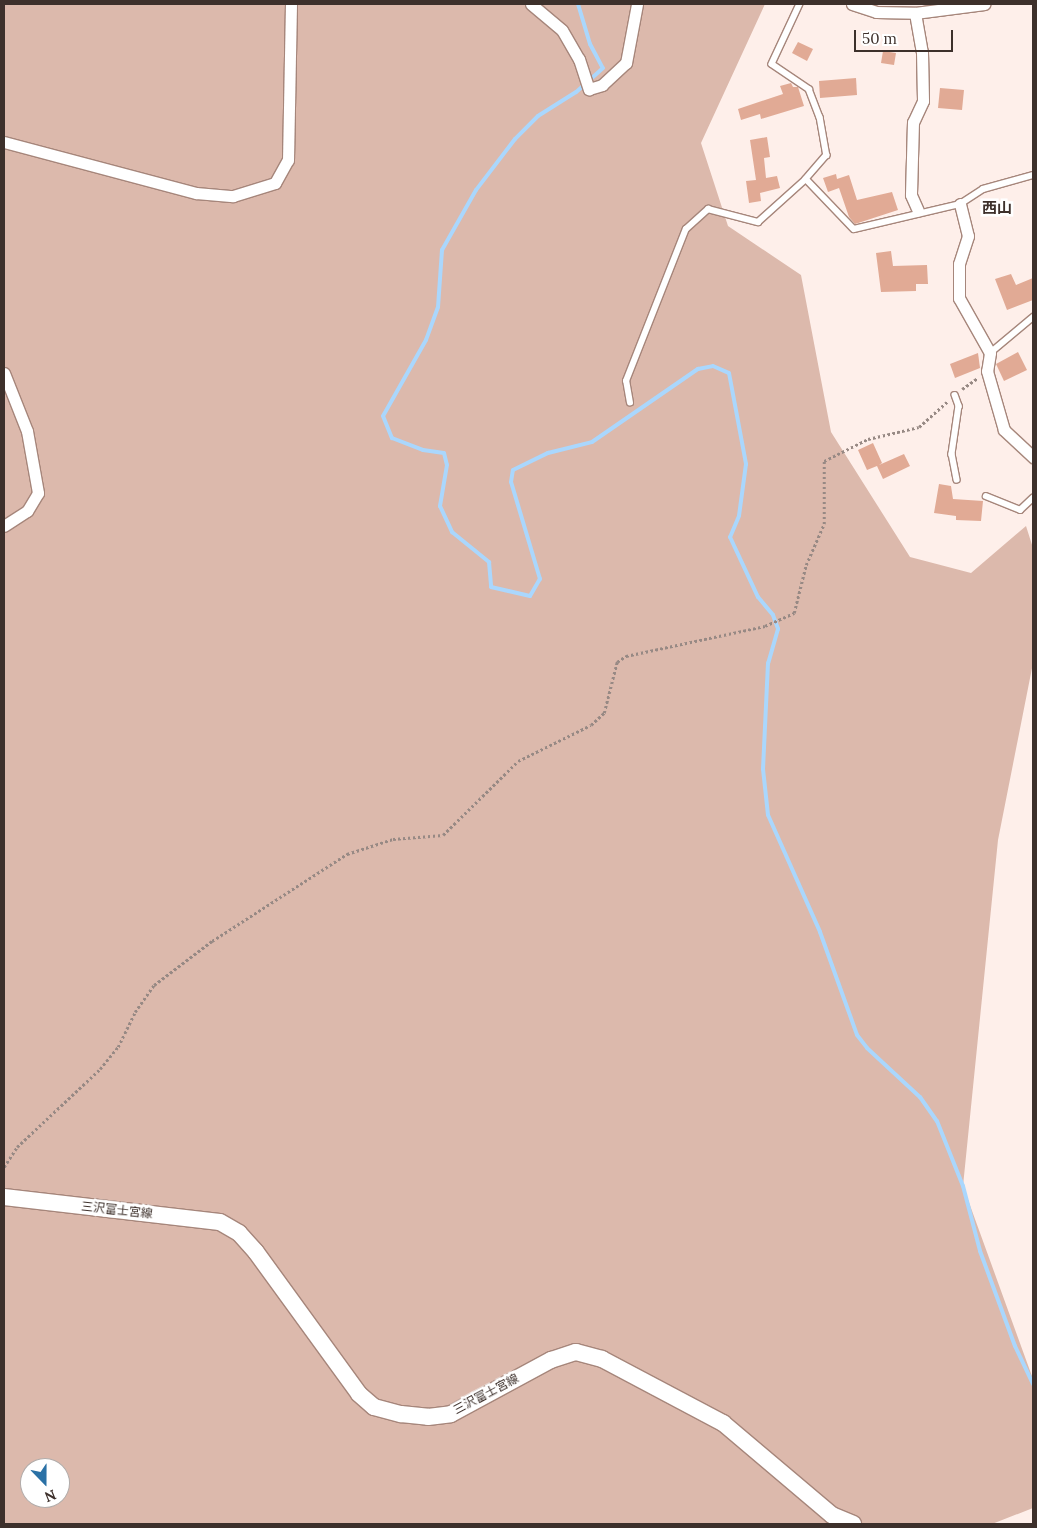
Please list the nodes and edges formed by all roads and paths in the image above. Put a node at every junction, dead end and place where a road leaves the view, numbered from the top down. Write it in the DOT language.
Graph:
graph roads {
  1 [pos="291,4"];
  2 [pos="531,4"];
  3 [pos="637,4"];
  4 [pos="800,4"];
  5 [pos="852,4"];
  6 [pos="984,4"];
  7 [pos="877,8"];
  8 [pos="914,12"];
  9 [pos="4,142"];
  10 [pos="1033,175"];
  11 [pos="806,179"];
  12 [pos="960,204"];
  13 [pos="918,211"];
  14 [pos="1033,317"];
  15 [pos="990,353"];
  16 [pos="987,371"];
  17 [pos="4,373"];
  18 [pos="955,395"];
  19 [pos="630,403"];
  20 [pos="1033,456"];
  21 [pos="957,480"];
  22 [pos="986,496"];
  23 [pos="1033,498"];
  24 [pos="4,526"];
  25 [pos="4,1167"];
  26 [pos="4,1197"];
  27 [pos="853,1524"];
  1 -- 9 [label="street"];
  2 -- 3 [label="street"];
  4 -- 11 [label="lane"];
  5 -- 7 [label="street"];
  6 -- 8 [label="street"];
  7 -- 8 [label="street"];
  8 -- 13 [label="street"];
  10 -- 12 [label="lane"];
  11 -- 13 [label="lane"];
  11 -- 19 [label="lane"];
  12 -- 13 [label="lane"];
  12 -- 15 [label="street"];
  14 -- 15 [label="lane"];
  15 -- 16 [label="street"];
  16 -- 18 [label="path"];
  16 -- 20 [label="street"];
  17 -- 24 [label="street"];
  18 -- 21 [label="lane"];
  18 -- 25 [label="path"];
  22 -- 23 [label="lane"];
  26 -- 27 [label="main road, 三沢富士宮線"];
}
